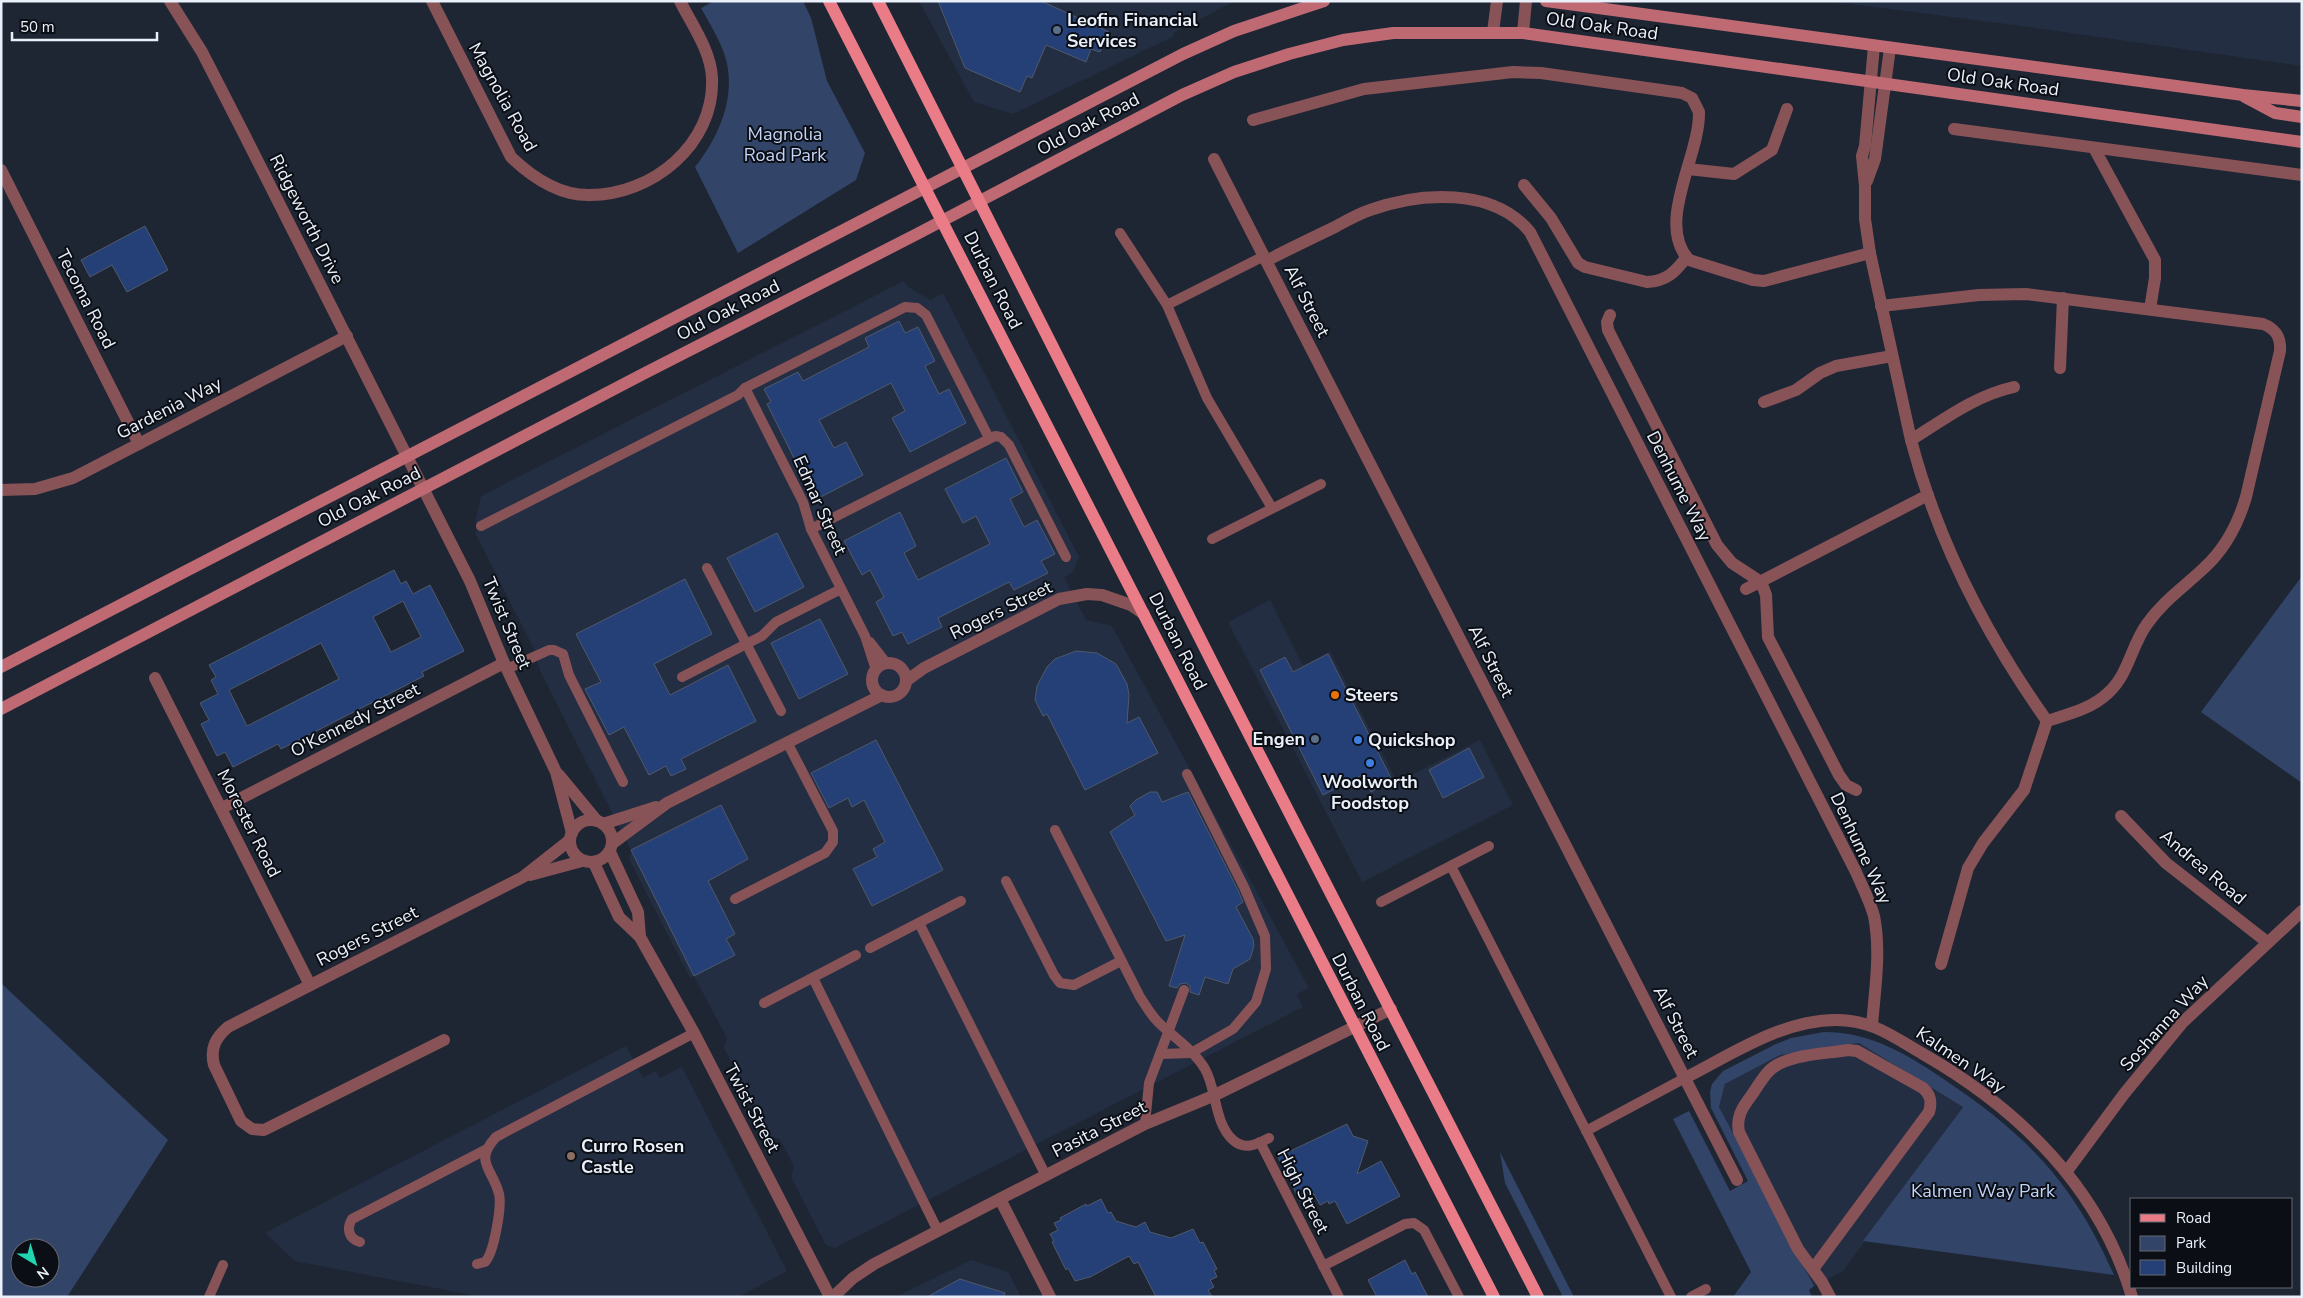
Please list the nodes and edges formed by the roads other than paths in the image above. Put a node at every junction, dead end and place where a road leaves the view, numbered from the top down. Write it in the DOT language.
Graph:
graph roads {
  1 [pos="170,1"];
  2 [pos="432,1"];
  3 [pos="680,1"];
  4 [pos="829,1"];
  5 [pos="878,1"];
  6 [pos="1324,1"];
  7 [pos="1497,1"];
  8 [pos="1526,1"];
  9 [pos="1546,1"];
  10 [pos="1492,32"];
  11 [pos="1522,33"];
  12 [pos="1874,46"];
  13 [pos="1890,48"];
  14 [pos="1871,82"];
  15 [pos="1886,84"];
  16 [pos="2243,95"];
  17 [pos="2302,102"];
  18 [pos="1787,109"];
  19 [pos="2302,117"];
  20 [pos="1252,120"];
  21 [pos="1954,129"];
  22 [pos="2302,142"];
  23 [pos="2094,148"];
  24 [pos="1214,159"];
  25 [pos="964,168"];
  26 [pos="1688,169"];
  27 [pos="1,170"];
  28 [pos="2302,176"];
  29 [pos="1524,185"];
  30 [pos="1865,186"];
  31 [pos="925,188"];
  32 [pos="981,201"];
  33 [pos="943,221"];
  34 [pos="1120,233"];
  35 [pos="1870,252"];
  36 [pos="1265,258"];
  37 [pos="1686,258"];
  38 [pos="2063,298"];
  39 [pos="1166,305"];
  40 [pos="1881,306"];
  41 [pos="2150,309"];
  42 [pos="1610,315"];
  43 [pos="347,336"];
  44 [pos="1892,356"];
  45 [pos="2060,368"];
  46 [pos="2014,387"];
  47 [pos="745,388"];
  48 [pos="1764,402"];
  49 [pos="989,438"];
  50 [pos="1911,440"];
  51 [pos="139,444"];
  52 [pos="408,456"];
  53 [pos="1321,484"];
  54 [pos="423,489"];
  55 [pos="1,490"];
  56 [pos="1928,495"];
  57 [pos="1272,508"];
  58 [pos="481,526"];
  59 [pos="811,529"];
  60 [pos="1212,539"];
  61 [pos="1066,557"];
  62 [pos="708,568"];
  63 [pos="1761,582"];
  64 [pos="841,589"];
  65 [pos="1746,589"];
  66 [pos="1144,614"];
  67 [pos="746,644"];
  68 [pos="505,666"];
  69 [pos="1,667"];
  70 [pos="881,667"];
  71 [pos="682,677"];
  72 [pos="156,678"];
  73 [pos="906,681"];
  74 [pos="878,691"];
  75 [pos="1,709"];
  76 [pos="780,711"];
  77 [pos="2047,721"];
  78 [pos="787,742"];
  79 [pos="556,772"];
  80 [pos="1187,774"];
  81 [pos="624,782"];
  82 [pos="1856,790"];
  83 [pos="667,803"];
  84 [pos="222,808"];
  85 [pos="2121,816"];
  86 [pos="600,822"];
  87 [pos="1055,830"];
  88 [pos="571,837"];
  89 [pos="1490,846"];
  90 [pos="611,847"];
  91 [pos="588,862"];
  92 [pos="1450,866"];
  93 [pos="523,876"];
  94 [pos="1006,881"];
  95 [pos="735,899"];
  96 [pos="961,901"];
  97 [pos="1381,902"];
  98 [pos="2302,911"];
  99 [pos="919,923"];
  100 [pos="640,937"];
  101 [pos="2266,942"];
  102 [pos="870,948"];
  103 [pos="856,956"];
  104 [pos="1121,961"];
  105 [pos="1942,964"];
  106 [pos="813,978"];
  107 [pos="310,985"];
  108 [pos="1184,990"];
  109 [pos="764,1003"];
  110 [pos="1391,1009"];
  111 [pos="1872,1025"];
  112 [pos="1354,1027"];
  113 [pos="1168,1032"];
  114 [pos="694,1033"];
  115 [pos="444,1040"];
  116 [pos="1191,1053"];
  117 [pos="1160,1054"];
  118 [pos="1685,1078"];
  119 [pos="1214,1096"];
  120 [pos="1145,1124"];
  121 [pos="1586,1131"];
  122 [pos="487,1149"];
  123 [pos="2067,1171"];
  124 [pos="1046,1176"];
  125 [pos="1737,1180"];
  126 [pos="1000,1199"];
  127 [pos="938,1231"];
  128 [pos="360,1242"];
  129 [pos="477,1264"];
  130 [pos="223,1265"];
  131 [pos="1323,1266"];
  132 [pos="1813,1269"];
  133 [pos="1706,1289"];
  134 [pos="209,1297"];
  135 [pos="831,1297"];
  136 [pos="1050,1297"];
  137 [pos="1339,1297"];
  138 [pos="1459,1297"];
  139 [pos="1494,1297"];
  140 [pos="1538,1297"];
  141 [pos="1671,1297"];
  142 [pos="1691,1297"];
  143 [pos="1830,1297"];
  144 [pos="2132,1297"];
  1 -- 43 [label="street, Ridgeworth Drive"];
  2 -- 3 [label="street, Magnolia Road"];
  4 -- 31 [label="main road, Durban Road"];
  5 -- 25 [label="main road, Durban Road"];
  6 -- 25 [label="main road, Old Oak Road"];
  7 -- 10 [label="street"];
  8 -- 11 [label="street"];
  9 -- 12 [label="main road, Old Oak Road"];
  10 -- 11 [label="main road, Old Oak Road"];
  10 -- 32 [label="main road, Old Oak Road"];
  11 -- 14 [label="main road, Old Oak Road"];
  12 -- 13 [label="main road, Old Oak Road"];
  12 -- 14 [label="street"];
  13 -- 15 [label="street"];
  13 -- 16 [label="main road, Old Oak Road"];
  14 -- 15 [label="main road, Old Oak Road"];
  14 -- 30 [label="street"];
  15 -- 22 [label="main road, Old Oak Road"];
  15 -- 30 [label="street"];
  16 -- 17 [label="main road, Old Oak Road"];
  16 -- 19 [label="main road"];
  18 -- 26 [label="street"];
  20 -- 26 [label="street"];
  21 -- 23 [label="street"];
  23 -- 28 [label="street"];
  23 -- 41 [label="street"];
  24 -- 36 [label="street, Alf Street"];
  25 -- 31 [label="main road, Old Oak Road"];
  25 -- 32 [label="main road, Durban Road"];
  26 -- 37 [label="street"];
  27 -- 51 [label="street, Tecoma Road"];
  29 -- 37 [label="street"];
  30 -- 35 [label="street"];
  31 -- 33 [label="main road, Durban Road"];
  31 -- 52 [label="main road, Old Oak Road"];
  32 -- 33 [label="main road, Old Oak Road"];
  32 -- 110 [label="main road, Durban Road"];
  33 -- 54 [label="main road, Old Oak Road"];
  33 -- 66 [label="main road, Durban Road"];
  34 -- 39 [label="lane"];
  35 -- 37 [label="street"];
  35 -- 40 [label="street"];
  36 -- 39 [label="lane"];
  36 -- 111 [label="street, Denhume Way"];
  36 -- 118 [label="street, Alf Street"];
  38 -- 40 [label="street"];
  38 -- 41 [label="street"];
  38 -- 45 [label="street"];
  39 -- 57 [label="lane"];
  40 -- 44 [label="street"];
  41 -- 77 [label="street"];
  42 -- 63 [label="street"];
  43 -- 51 [label="street, Gardenia Way"];
  43 -- 52 [label="street, Ridgeworth Drive"];
  44 -- 48 [label="street"];
  44 -- 50 [label="street"];
  46 -- 50 [label="street"];
  47 -- 49 [label="lane"];
  47 -- 58 [label="lane"];
  47 -- 59 [label="lane, Edmar Street"];
  49 -- 59 [label="lane"];
  49 -- 61 [label="lane"];
  50 -- 56 [label="street"];
  51 -- 55 [label="street, Gardenia Way"];
  52 -- 54 [label="street, Twist Street"];
  52 -- 69 [label="main road, Old Oak Road"];
  53 -- 57 [label="lane"];
  54 -- 68 [label="street, Twist Street"];
  54 -- 75 [label="main road, Old Oak Road"];
  56 -- 63 [label="street"];
  56 -- 77 [label="street"];
  57 -- 60 [label="lane"];
  59 -- 64 [label="lane, Edmar Street"];
  62 -- 67 [label="lane"];
  63 -- 65 [label="street"];
  63 -- 82 [label="street"];
  64 -- 67 [label="lane"];
  64 -- 70 [label="lane, Edmar Street"];
  66 -- 73 [label="street, Rogers Street"];
  66 -- 112 [label="main road, Durban Road"];
  67 -- 71 [label="lane"];
  67 -- 76 [label="lane"];
  68 -- 79 [label="street, Twist Street"];
  68 -- 81 [label="lane"];
  68 -- 84 [label="street, O'Kennedy Street"];
  70 -- 73 [label="street"];
  70 -- 74 [label="street"];
  72 -- 84 [label="street, Morester Road"];
  73 -- 74 [label="street"];
  74 -- 78 [label="street"];
  77 -- 105 [label="street"];
  78 -- 83 [label="street"];
  78 -- 95 [label="lane"];
  79 -- 86 [label="street, Twist Street"];
  79 -- 88 [label="street, Twist Street"];
  80 -- 116 [label="lane"];
  83 -- 86 [label="street"];
  83 -- 90 [label="street"];
  84 -- 107 [label="street, Morester Road"];
  85 -- 101 [label="street, Andrea Road"];
  86 -- 88 [label="street"];
  86 -- 90 [label="street"];
  87 -- 104 [label="lane, High Street"];
  88 -- 91 [label="street"];
  88 -- 93 [label="street, Rogers Street"];
  89 -- 92 [label="lane"];
  90 -- 91 [label="street"];
  90 -- 100 [label="street, Twist Street"];
  91 -- 93 [label="street, Rogers Street"];
  91 -- 100 [label="street, Twist Street"];
  92 -- 97 [label="lane"];
  92 -- 121 [label="lane"];
  93 -- 107 [label="street, Rogers Street"];
  94 -- 104 [label="lane"];
  96 -- 99 [label="lane"];
  98 -- 101 [label="street, Soshanna Way"];
  99 -- 102 [label="lane"];
  99 -- 124 [label="lane"];
  100 -- 114 [label="street, Twist Street"];
  101 -- 123 [label="street, Soshanna Way"];
  103 -- 106 [label="lane"];
  104 -- 113 [label="lane, High Street"];
  106 -- 109 [label="lane"];
  106 -- 127 [label="lane"];
  107 -- 115 [label="street, Rogers Street"];
  108 -- 113 [label="lane"];
  110 -- 112 [label="street, Pasita Street"];
  110 -- 140 [label="main road, Durban Road"];
  111 -- 118 [label="street, Kalmen Way"];
  111 -- 123 [label="street, Kalmen Way"];
  112 -- 119 [label="street, Pasita Street"];
  112 -- 139 [label="main road, Durban Road"];
  113 -- 116 [label="lane, High Street"];
  113 -- 117 [label="lane"];
  114 -- 122 [label="lane"];
  114 -- 135 [label="street, Twist Street"];
  116 -- 117 [label="lane"];
  116 -- 119 [label="lane, High Street"];
  117 -- 120 [label="lane"];
  118 -- 121 [label="lane"];
  118 -- 125 [label="street, Alf Street"];
  119 -- 120 [label="street, Pasita Street"];
  119 -- 131 [label="lane, High Street"];
  120 -- 124 [label="street, Pasita Street"];
  121 -- 141 [label="lane"];
  122 -- 128 [label="lane"];
  122 -- 129 [label="lane"];
  123 -- 144 [label="street, Kalmen Way"];
  124 -- 126 [label="street, Pasita Street"];
  126 -- 127 [label="street, Pasita Street"];
  126 -- 136 [label="street"];
  127 -- 135 [label="street, Pasita Street"];
  130 -- 134 [label="lane"];
  131 -- 137 [label="lane, High Street"];
  131 -- 138 [label="lane"];
  132 -- 132 [label="street"];
  132 -- 143 [label="street"];
  133 -- 142 [label="lane"];
}
